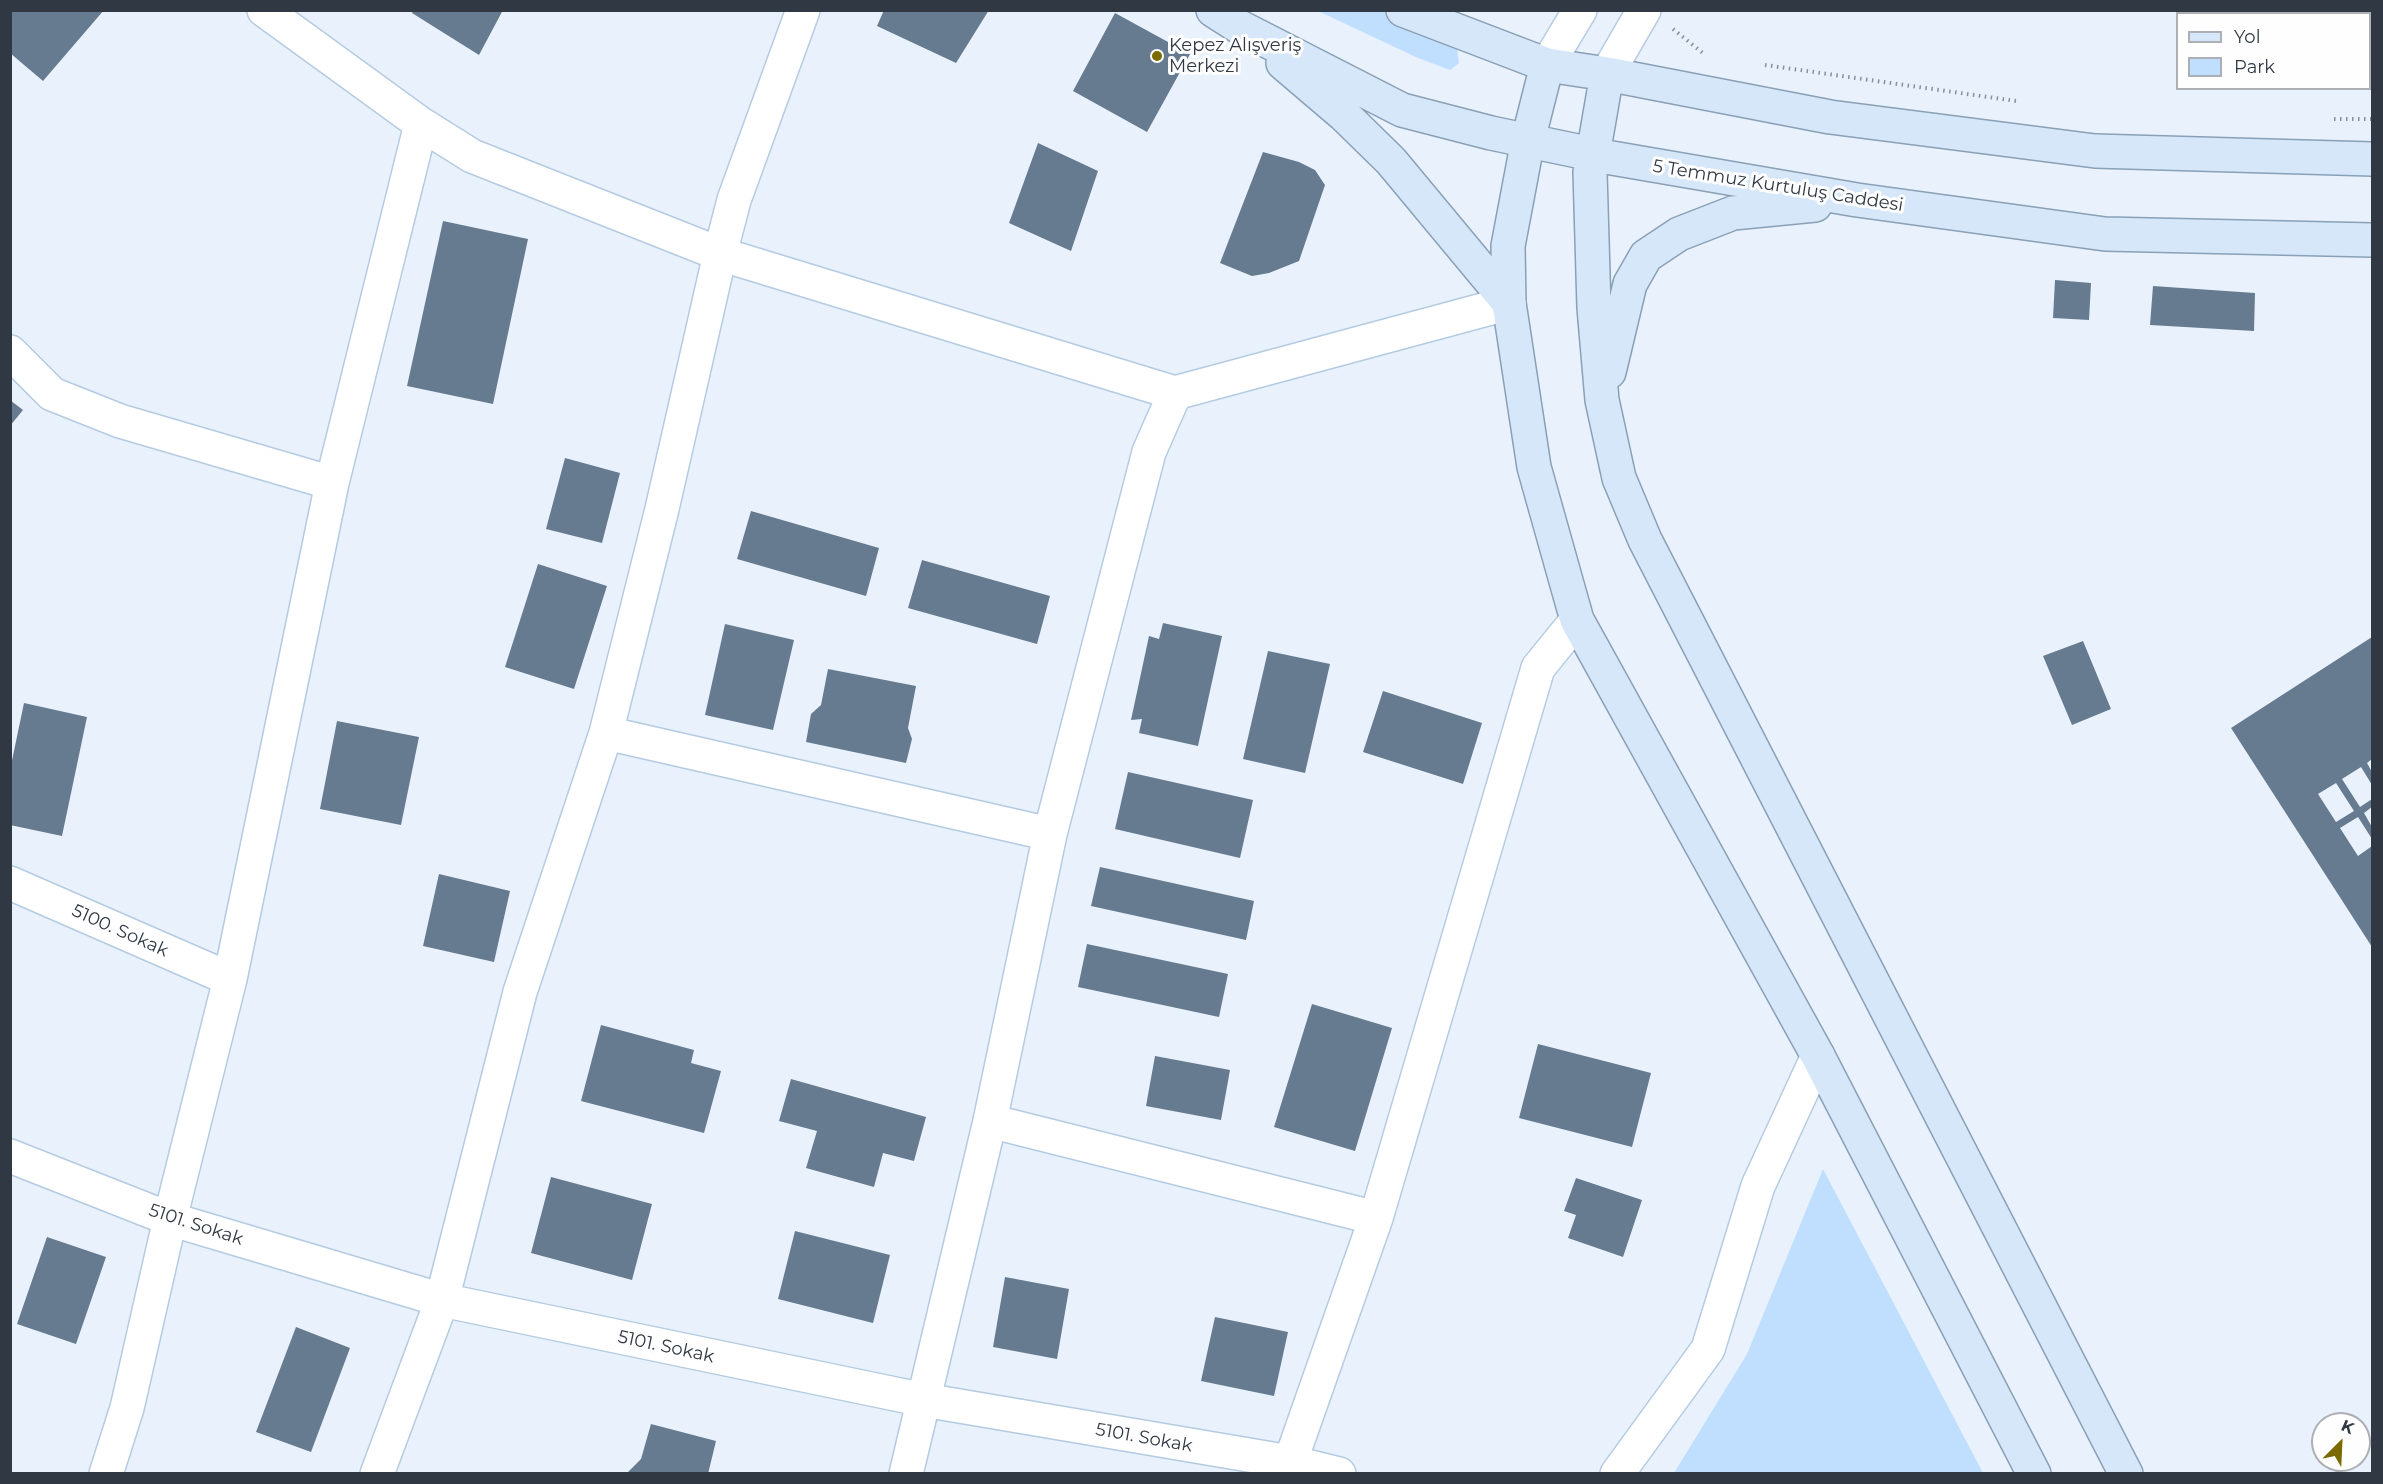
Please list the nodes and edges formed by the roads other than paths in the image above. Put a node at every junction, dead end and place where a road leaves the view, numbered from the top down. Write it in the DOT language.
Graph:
graph roads {
  1 [pos="264,10"];
  2 [pos="803,10"];
  3 [pos="1403,10"];
  4 [pos="1580,10"];
  5 [pos="1642,13"];
  6 [pos="1225,18"];
  7 [pos="1547,65"];
  8 [pos="1607,75"];
  9 [pos="421,124"];
  10 [pos="1528,140"];
  11 [pos="1593,154"];
  12 [pos="2373,159"];
  13 [pos="1857,200"];
  14 [pos="2373,240"];
  15 [pos="720,254"];
  16 [pos="1509,303"];
  17 [pos="10,352"];
  18 [pos="1174,393"];
  19 [pos="1602,400"];
  20 [pos="332,483"];
  21 [pos="1577,620"];
  22 [pos="606,734"];
  23 [pos="1050,834"];
  24 [pos="10,883"];
  25 [pos="230,979"];
  26 [pos="1818,1056"];
  27 [pos="990,1121"];
  28 [pos="10,1156"];
  29 [pos="1376,1218"];
  30 [pos="170,1219"];
  31 [pos="442,1300"];
  32 [pos="924,1400"];
  33 [pos="1288,1468"];
  34 [pos="106,1473"];
  35 [pos="377,1473"];
  36 [pos="906,1473"];
  37 [pos="1339,1473"];
  38 [pos="1617,1473"];
  39 [pos="2034,1473"];
  40 [pos="2126,1473"];
  1 -- 9 [label="street"];
  2 -- 15 [label="street"];
  3 -- 7 [label="main road"];
  4 -- 7 [label="street"];
  5 -- 8 [label="street"];
  6 -- 10 [label="main road, 5 Temmuz Kurtuluş Caddesi"];
  6 -- 16 [label="main road"];
  7 -- 8 [label="main road"];
  7 -- 10 [label="main road"];
  8 -- 11 [label="main road"];
  8 -- 12 [label="main road"];
  9 -- 15 [label="street"];
  9 -- 20 [label="street"];
  10 -- 11 [label="main road, 5 Temmuz Kurtuluş Caddesi"];
  10 -- 16 [label="main road"];
  11 -- 13 [label="main road, 5 Temmuz Kurtuluş Caddesi"];
  11 -- 19 [label="main road"];
  13 -- 14 [label="main road, 5 Temmuz Kurtuluş Caddesi"];
  13 -- 19 [label="main road"];
  15 -- 18 [label="street"];
  15 -- 22 [label="street"];
  16 -- 18 [label="street"];
  16 -- 21 [label="main road"];
  17 -- 20 [label="street"];
  18 -- 23 [label="street"];
  19 -- 40 [label="main road"];
  20 -- 25 [label="street"];
  21 -- 26 [label="main road"];
  21 -- 29 [label="street"];
  22 -- 23 [label="street"];
  22 -- 31 [label="street"];
  23 -- 27 [label="street"];
  24 -- 25 [label="street, 5100. Sokak"];
  25 -- 30 [label="street"];
  26 -- 38 [label="street"];
  26 -- 39 [label="main road"];
  27 -- 29 [label="street"];
  27 -- 32 [label="street"];
  28 -- 30 [label="street, 5101. Sokak"];
  29 -- 33 [label="street"];
  30 -- 31 [label="street, 5101. Sokak"];
  30 -- 34 [label="street"];
  31 -- 32 [label="street, 5101. Sokak"];
  31 -- 35 [label="street"];
  32 -- 33 [label="street, 5101. Sokak"];
  32 -- 36 [label="street"];
  33 -- 37 [label="street, 5101. Sokak"];
}
